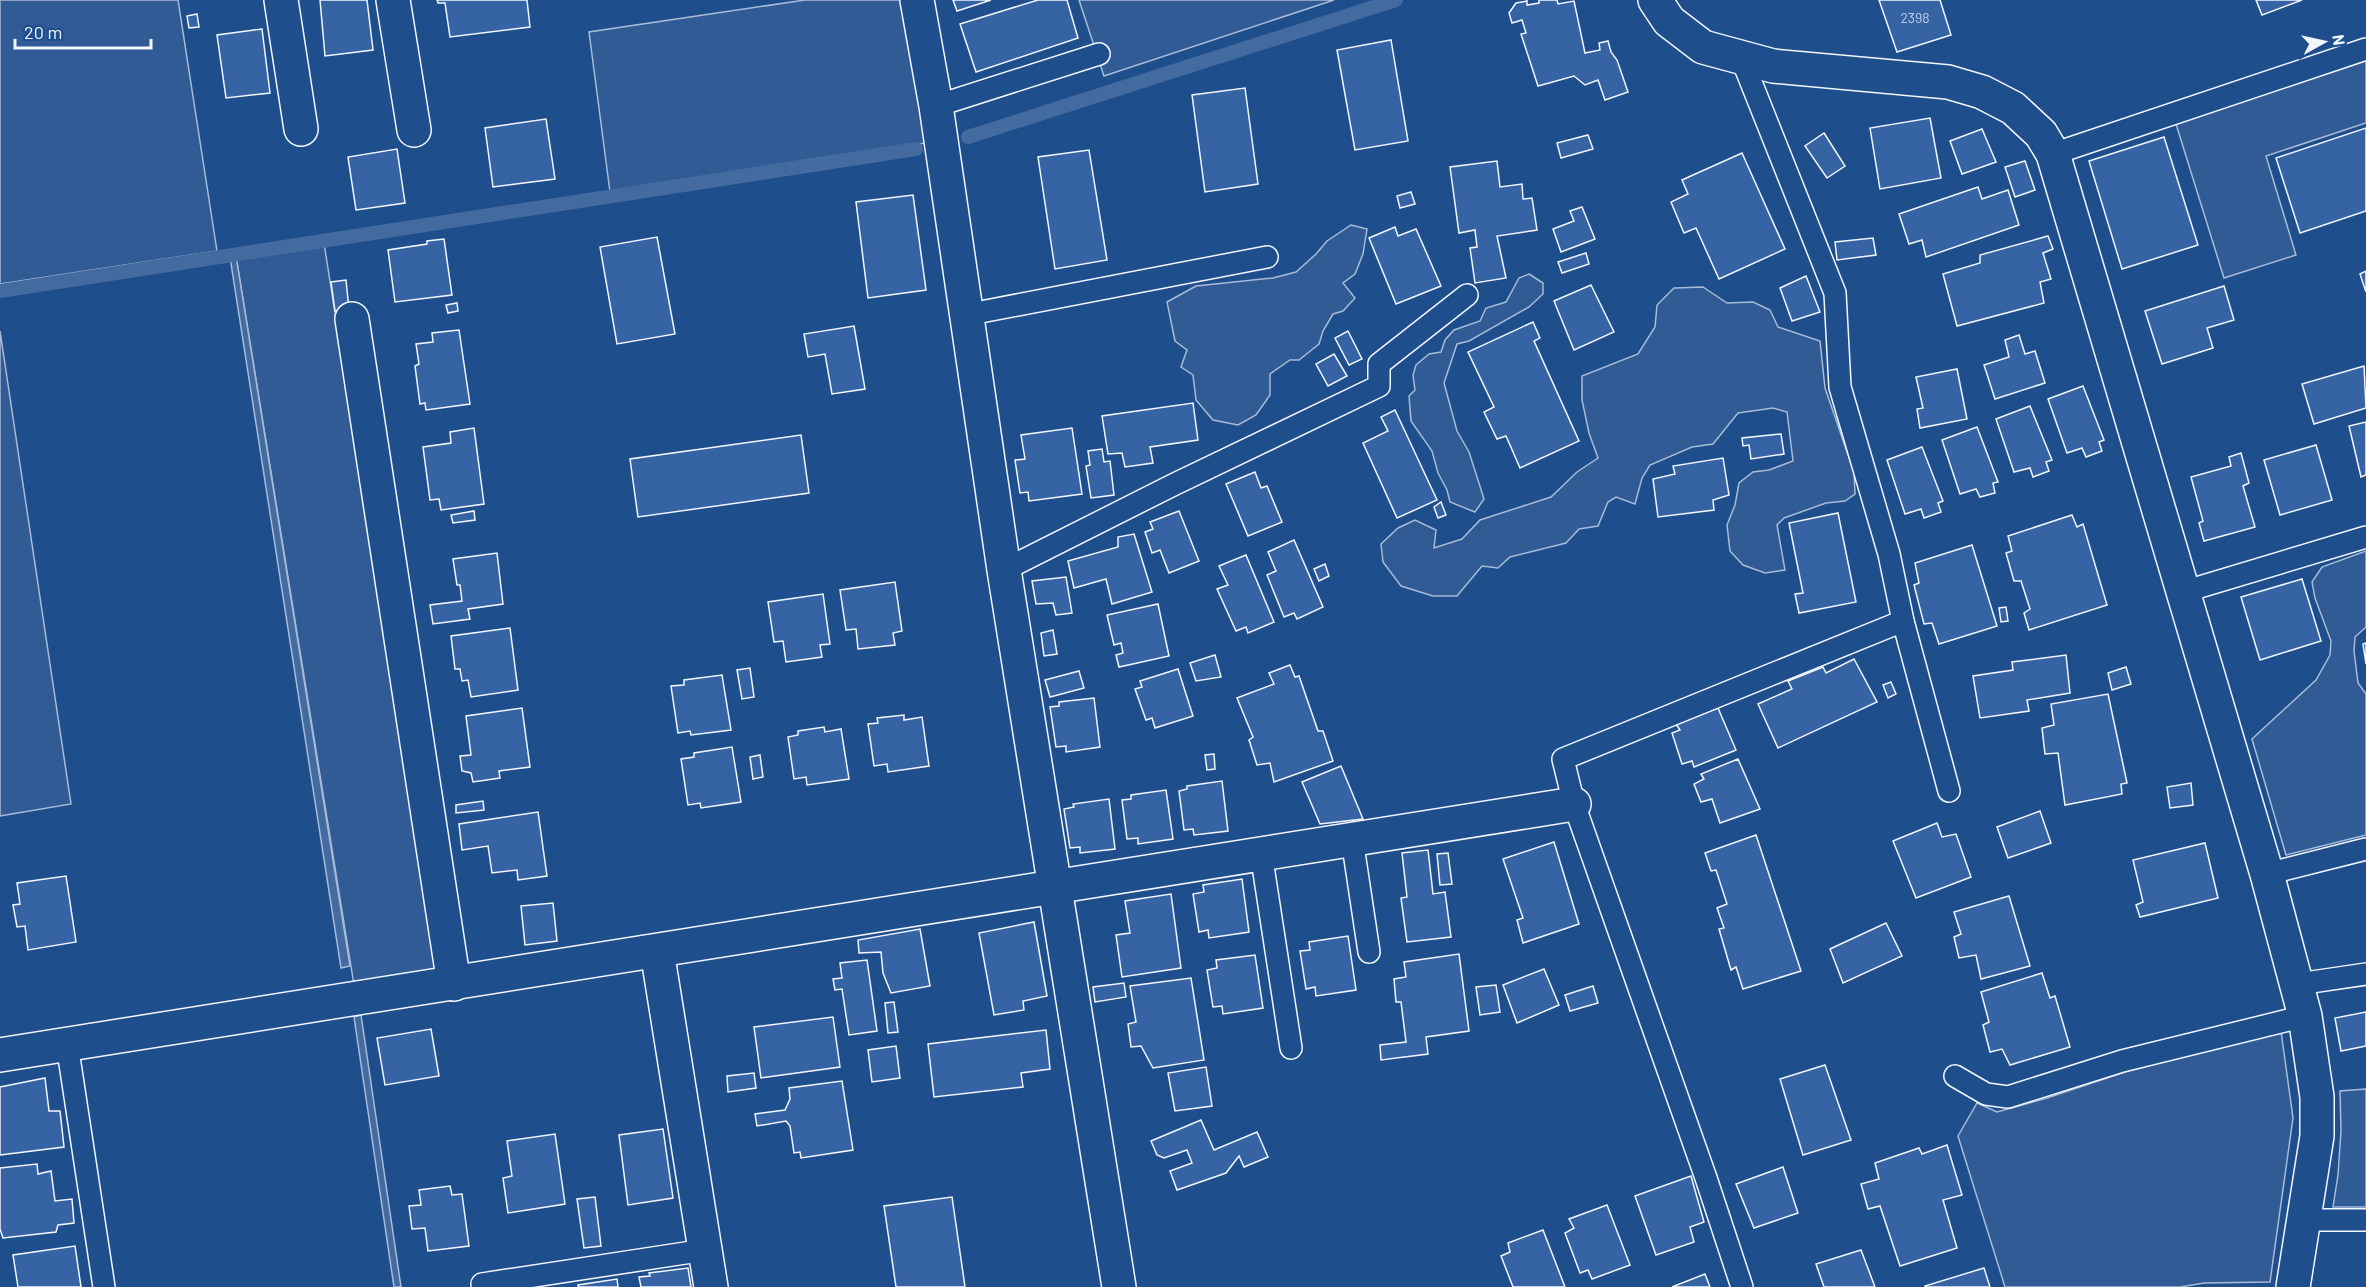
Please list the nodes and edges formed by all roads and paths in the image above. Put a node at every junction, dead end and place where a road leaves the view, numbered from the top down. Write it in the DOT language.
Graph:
graph roads {
  1 [pos="281,0"];
  2 [pos="393,0"];
  3 [pos="917,0"];
  4 [pos="1656,0"];
  5 [pos="2366,50"];
  6 [pos="1099,54"];
  7 [pos="1741,57"];
  8 [pos="936,106"];
  9 [pos="301,129"];
  10 [pos="414,130"];
  11 [pos="2053,154"];
  12 [pos="1268,256"];
  13 [pos="1467,295"];
  14 [pos="965,315"];
  15 [pos="352,319"];
  16 [pos="2366,537"];
  17 [pos="1004,570"];
  18 [pos="2183,592"];
  19 [pos="1903,621"];
  20 [pos="1949,791"];
  21 [pos="1574,804"];
  22 [pos="1352,838"];
  23 [pos="2366,849"];
  24 [pos="1261,853"];
  25 [pos="2267,874"];
  26 [pos="1054,886"];
  27 [pos="657,951"];
  28 [pos="1369,952"];
  29 [pos="2366,974"];
  30 [pos="454,984"];
  31 [pos="2298,984"];
  32 [pos="2305,1016"];
  33 [pos="67,1044"];
  34 [pos="1291,1048"];
  35 [pos="0,1055"];
  36 [pos="1955,1076"];
  37 [pos="2304,1220"];
  38 [pos="2366,1220"];
  39 [pos="705,1250"];
  40 [pos="482,1284"];
  41 [pos="104,1287"];
  42 [pos="711,1287"];
  43 [pos="1119,1287"];
  44 [pos="1742,1287"];
  45 [pos="2293,1287"];
  1 -- 9 [label="street"];
  2 -- 10 [label="street"];
  3 -- 8 [label="street"];
  4 -- 7 [label="street"];
  5 -- 11 [label="lane"];
  6 -- 8 [label="lane"];
  7 -- 11 [label="street"];
  7 -- 19 [label="lane"];
  8 -- 14 [label="street"];
  11 -- 18 [label="street"];
  12 -- 14 [label="lane"];
  13 -- 17 [label="lane"];
  14 -- 17 [label="street"];
  15 -- 30 [label="street"];
  16 -- 18 [label="lane"];
  17 -- 26 [label="street"];
  18 -- 25 [label="street"];
  19 -- 20 [label="lane"];
  19 -- 21 [label="lane"];
  21 -- 22 [label="street"];
  21 -- 44 [label="lane"];
  22 -- 24 [label="street"];
  22 -- 28 [label="lane"];
  23 -- 25 [label="lane"];
  24 -- 26 [label="street"];
  24 -- 34 [label="lane"];
  25 -- 31 [label="street"];
  26 -- 27 [label="street"];
  26 -- 43 [label="street"];
  27 -- 30 [label="street"];
  27 -- 39 [label="street"];
  29 -- 31 [label="lane"];
  30 -- 33 [label="street"];
  31 -- 32 [label="street"];
  32 -- 36 [label="lane"];
  32 -- 37 [label="street"];
  33 -- 35 [label="street"];
  33 -- 41 [label="lane"];
  37 -- 38 [label="lane"];
  37 -- 45 [label="street"];
  39 -- 40 [label="lane"];
  39 -- 42 [label="street"];
}
